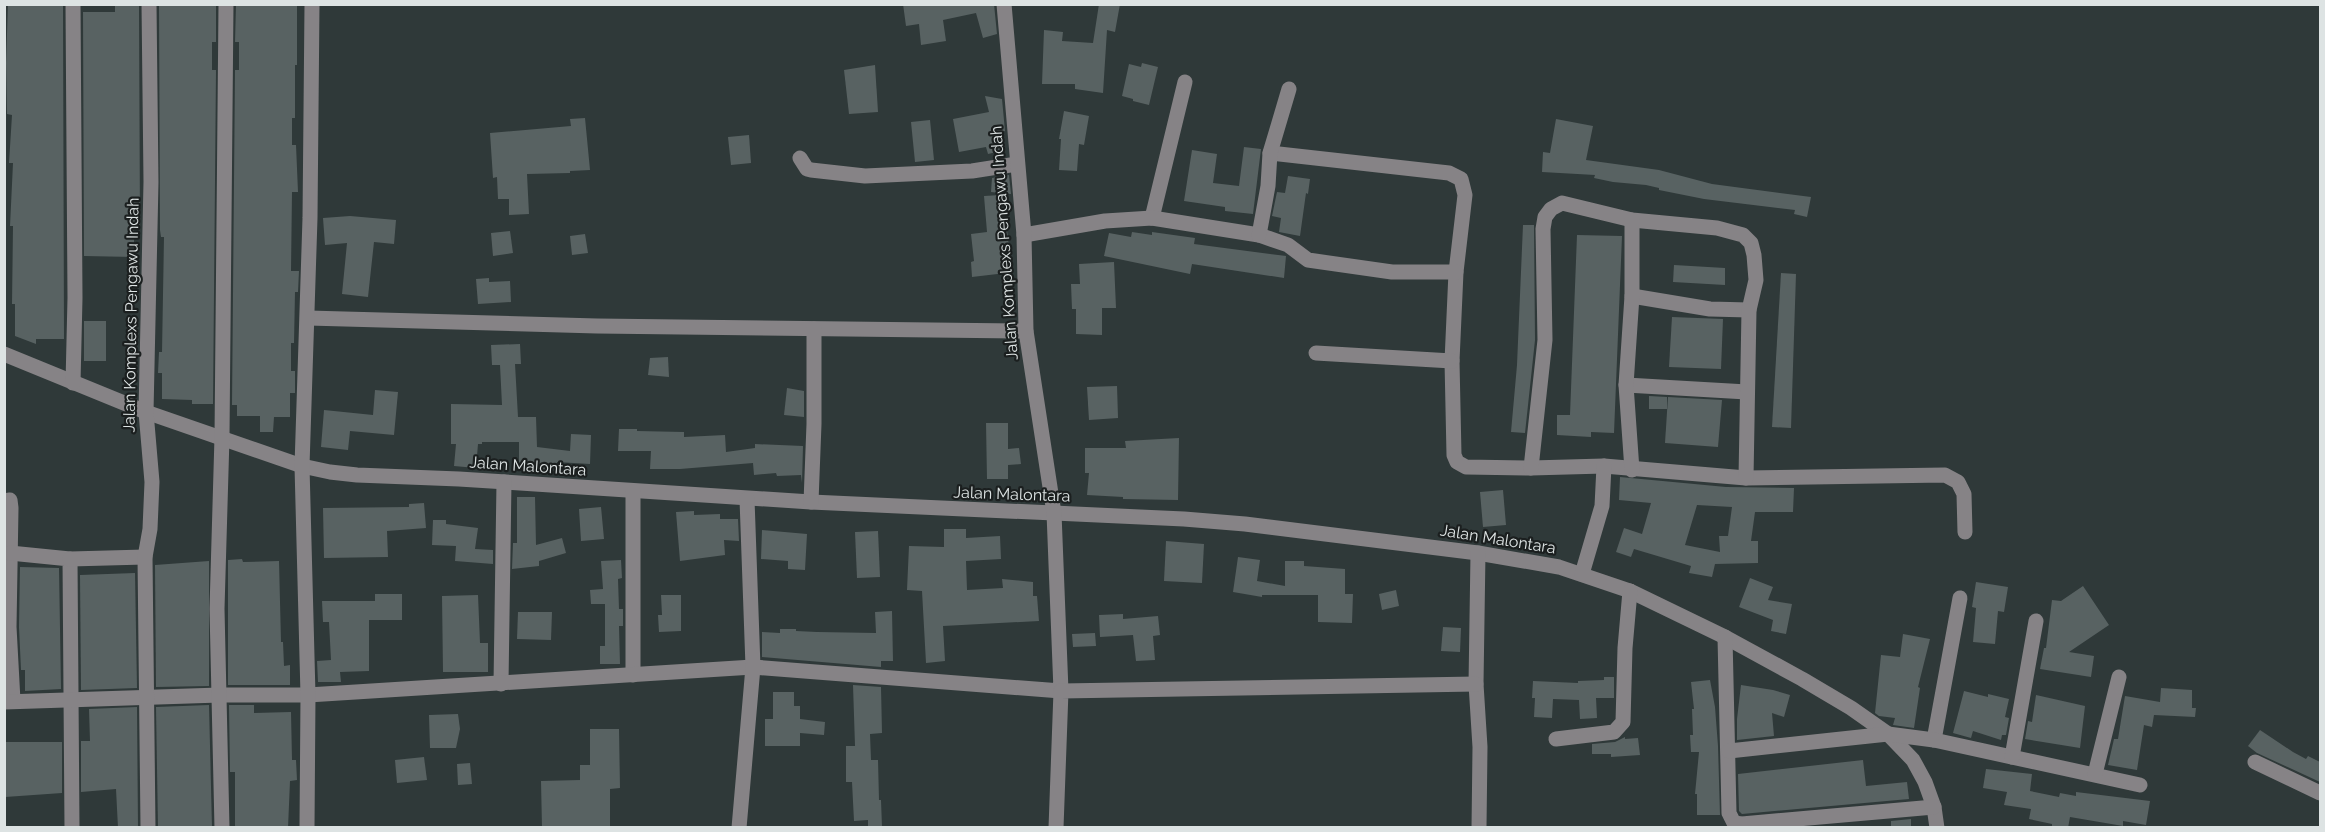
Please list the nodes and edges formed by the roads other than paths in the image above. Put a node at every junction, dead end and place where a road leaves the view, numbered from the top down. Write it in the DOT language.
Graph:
graph roads {
  1 [pos="73,4"];
  2 [pos="149,4"];
  3 [pos="226,4"];
  4 [pos="312,4"];
  5 [pos="1004,4"];
  6 [pos="1185,82"];
  7 [pos="1289,89"];
  8 [pos="1270,153"];
  9 [pos="800,158"];
  10 [pos="1017,165"];
  11 [pos="1152,218"];
  12 [pos="1632,220"];
  13 [pos="1024,235"];
  14 [pos="1259,235"];
  15 [pos="1456,272"];
  16 [pos="1632,296"];
  17 [pos="1749,310"];
  18 [pos="308,318"];
  19 [pos="814,329"];
  20 [pos="1026,332"];
  21 [pos="1316,353"];
  22 [pos="4,354"];
  23 [pos="1452,361"];
  24 [pos="73,383"];
  25 [pos="1626,385"];
  26 [pos="1748,392"];
  27 [pos="146,412"];
  28 [pos="222,437"];
  29 [pos="302,466"];
  30 [pos="1604,466"];
  31 [pos="1531,468"];
  32 [pos="1632,470"];
  33 [pos="1746,478"];
  34 [pos="504,483"];
  35 [pos="633,492"];
  36 [pos="747,499"];
  37 [pos="7,500"];
  38 [pos="811,502"];
  39 [pos="1054,513"];
  40 [pos="1965,532"];
  41 [pos="10,553"];
  42 [pos="1478,553"];
  43 [pos="145,557"];
  44 [pos="70,560"];
  45 [pos="1582,574"];
  46 [pos="1630,591"];
  47 [pos="1960,598"];
  48 [pos="2036,621"];
  49 [pos="1725,637"];
  50 [pos="753,667"];
  51 [pos="633,675"];
  52 [pos="2119,676"];
  53 [pos="501,684"];
  54 [pos="1476,684"];
  55 [pos="1061,691"];
  56 [pos="220,695"];
  57 [pos="308,695"];
  58 [pos="145,697"];
  59 [pos="70,699"];
  60 [pos="9,701"];
  61 [pos="1888,734"];
  62 [pos="1556,739"];
  63 [pos="1934,740"];
  64 [pos="1729,751"];
  65 [pos="2012,757"];
  66 [pos="2255,762"];
  67 [pos="2095,774"];
  68 [pos="2140,784"];
  69 [pos="2320,793"];
  70 [pos="1934,807"];
  71 [pos="72,828"];
  72 [pos="148,828"];
  73 [pos="222,828"];
  74 [pos="308,828"];
  75 [pos="739,828"];
  76 [pos="1056,828"];
  77 [pos="1479,828"];
  78 [pos="1937,828"];
  1 -- 24 [label="street"];
  2 -- 27 [label="street, Jalan Komplexs Pengawu Indah"];
  3 -- 28 [label="street"];
  4 -- 18 [label="street"];
  5 -- 10 [label="street, Jalan Komplexs Pengawu Indah"];
  6 -- 11 [label="street"];
  7 -- 8 [label="street"];
  8 -- 14 [label="street"];
  8 -- 15 [label="street"];
  9 -- 10 [label="street"];
  10 -- 13 [label="street, Jalan Komplexs Pengawu Indah"];
  11 -- 13 [label="street"];
  11 -- 14 [label="street"];
  12 -- 16 [label="street"];
  12 -- 17 [label="street"];
  12 -- 31 [label="street"];
  13 -- 20 [label="street, Jalan Komplexs Pengawu Indah"];
  14 -- 15 [label="street"];
  15 -- 23 [label="street"];
  16 -- 17 [label="street"];
  16 -- 25 [label="street"];
  17 -- 26 [label="street"];
  18 -- 19 [label="street"];
  18 -- 29 [label="street"];
  19 -- 20 [label="street"];
  19 -- 38 [label="street"];
  20 -- 39 [label="street, Jalan Komplexs Pengawu Indah"];
  21 -- 23 [label="street"];
  22 -- 24 [label="street, Jalan Malontara"];
  23 -- 31 [label="street"];
  24 -- 27 [label="street, Jalan Malontara"];
  25 -- 26 [label="street"];
  25 -- 32 [label="street"];
  26 -- 33 [label="street"];
  27 -- 28 [label="street, Jalan Malontara"];
  27 -- 43 [label="street, Jalan Komplexs Pengawu Indah"];
  28 -- 29 [label="street, Jalan Malontara"];
  28 -- 56 [label="street"];
  29 -- 34 [label="street, Jalan Malontara"];
  29 -- 57 [label="street"];
  30 -- 31 [label="street"];
  30 -- 32 [label="street"];
  30 -- 45 [label="street"];
  32 -- 33 [label="street"];
  33 -- 40 [label="street"];
  34 -- 35 [label="street, Jalan Malontara"];
  34 -- 53 [label="street"];
  35 -- 36 [label="street, Jalan Malontara"];
  35 -- 51 [label="street"];
  36 -- 38 [label="street, Jalan Malontara"];
  36 -- 50 [label="street"];
  37 -- 41 [label="street"];
  38 -- 39 [label="street, Jalan Malontara"];
  39 -- 42 [label="street, Jalan Malontara"];
  39 -- 55 [label="street, Jalan Komplexs Pengawu Indah"];
  41 -- 44 [label="street"];
  41 -- 60 [label="street"];
  42 -- 45 [label="street, Jalan Malontara"];
  42 -- 54 [label="street"];
  43 -- 44 [label="street"];
  43 -- 58 [label="street, Jalan Komplexs Pengawu Indah"];
  44 -- 59 [label="street"];
  45 -- 46 [label="street, Jalan Malontara"];
  46 -- 49 [label="street, Jalan Malontara"];
  46 -- 62 [label="street"];
  47 -- 63 [label="street"];
  48 -- 65 [label="street"];
  49 -- 61 [label="street, Jalan Malontara"];
  49 -- 64 [label="street"];
  50 -- 51 [label="street"];
  50 -- 55 [label="street"];
  50 -- 75 [label="street"];
  51 -- 53 [label="street"];
  52 -- 67 [label="street"];
  53 -- 57 [label="street"];
  54 -- 55 [label="street"];
  54 -- 77 [label="street"];
  55 -- 76 [label="street, Jalan Komplexs Pengawu Indah"];
  56 -- 57 [label="street"];
  56 -- 58 [label="street"];
  56 -- 73 [label="street"];
  57 -- 74 [label="street"];
  58 -- 59 [label="street"];
  58 -- 72 [label="street, Jalan Komplexs Pengawu Indah"];
  59 -- 60 [label="street"];
  59 -- 71 [label="street"];
  61 -- 63 [label="street"];
  61 -- 64 [label="street"];
  61 -- 70 [label="street, Jalan Malontara"];
  63 -- 65 [label="street"];
  64 -- 70 [label="street"];
  65 -- 67 [label="street"];
  66 -- 69 [label="street"];
  67 -- 68 [label="street"];
  70 -- 78 [label="street, Jalan Malontara"];
}
